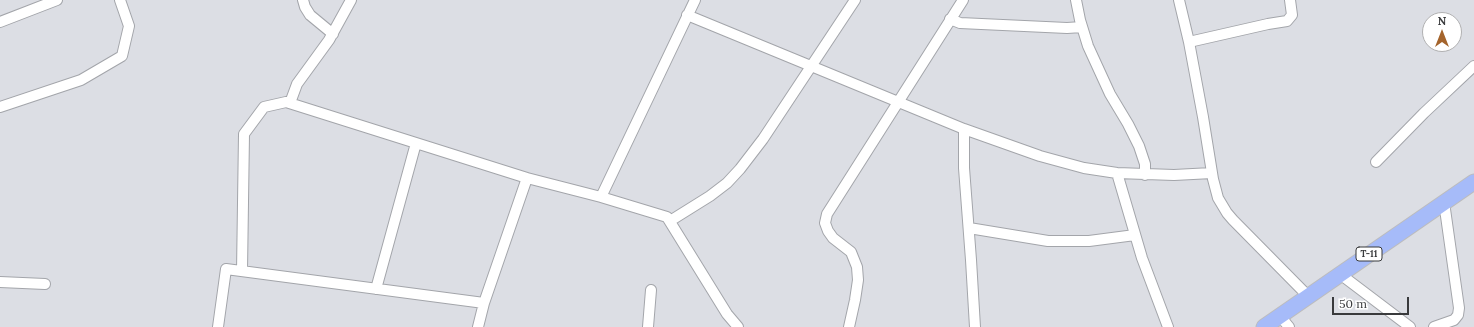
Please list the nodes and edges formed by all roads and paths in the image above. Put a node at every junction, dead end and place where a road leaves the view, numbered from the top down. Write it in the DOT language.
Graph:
graph roads {
  1 [pos="57,0"];
  2 [pos="120,0"];
  3 [pos="304,0"];
  4 [pos="350,0"];
  5 [pos="694,0"];
  6 [pos="855,0"];
  7 [pos="963,0"];
  8 [pos="1076,0"];
  9 [pos="1179,0"];
  10 [pos="1290,0"];
  11 [pos="687,15"];
  12 [pos="950,19"];
  13 [pos="0,22"];
  14 [pos="1082,27"];
  15 [pos="333,34"];
  16 [pos="1189,42"];
  17 [pos="811,66"];
  18 [pos="1474,66"];
  19 [pos="897,102"];
  20 [pos="290,103"];
  21 [pos="0,107"];
  22 [pos="964,129"];
  23 [pos="416,143"];
  24 [pos="1376,162"];
  25 [pos="1117,173"];
  26 [pos="1212,173"];
  27 [pos="1146,175"];
  28 [pos="527,178"];
  29 [pos="1474,182"];
  30 [pos="601,197"];
  31 [pos="1444,202"];
  32 [pos="670,221"];
  33 [pos="969,228"];
  34 [pos="1135,235"];
  35 [pos="242,271"];
  36 [pos="1340,274"];
  37 [pos="0,282"];
  38 [pos="45,284"];
  39 [pos="376,289"];
  40 [pos="650,290"];
  41 [pos="1308,296"];
  42 [pos="484,303"];
  43 [pos="1285,321"];
  44 [pos="218,327"];
  45 [pos="478,327"];
  46 [pos="648,327"];
  47 [pos="738,327"];
  48 [pos="849,327"];
  49 [pos="975,327"];
  50 [pos="1168,327"];
  51 [pos="1264,327"];
  52 [pos="1410,327"];
  53 [pos="1434,327"];
  1 -- 13 [label="street"];
  2 -- 21 [label="street"];
  3 -- 15 [label="street"];
  4 -- 15 [label="street"];
  5 -- 11 [label="street"];
  6 -- 17 [label="street"];
  7 -- 12 [label="street"];
  8 -- 14 [label="street"];
  9 -- 16 [label="street"];
  10 -- 16 [label="street"];
  11 -- 17 [label="street"];
  11 -- 30 [label="street"];
  12 -- 14 [label="street"];
  12 -- 19 [label="street"];
  14 -- 27 [label="street"];
  15 -- 20 [label="street"];
  16 -- 26 [label="street"];
  17 -- 19 [label="street"];
  17 -- 32 [label="street"];
  18 -- 24 [label="street"];
  19 -- 22 [label="street"];
  19 -- 48 [label="street"];
  20 -- 23 [label="street"];
  20 -- 35 [label="street"];
  22 -- 25 [label="street"];
  22 -- 33 [label="street"];
  23 -- 28 [label="street"];
  23 -- 39 [label="street"];
  25 -- 27 [label="street"];
  25 -- 34 [label="street"];
  26 -- 27 [label="street"];
  26 -- 41 [label="street"];
  28 -- 30 [label="street"];
  28 -- 42 [label="street"];
  29 -- 31 [label="highway, T-11"];
  30 -- 32 [label="street"];
  31 -- 36 [label="highway, T-11"];
  31 -- 53 [label="street"];
  32 -- 47 [label="street"];
  33 -- 34 [label="street"];
  33 -- 49 [label="street"];
  34 -- 50 [label="street"];
  35 -- 39 [label="street"];
  35 -- 44 [label="street"];
  36 -- 41 [label="highway, T-11"];
  36 -- 52 [label="street"];
  37 -- 38 [label="street"];
  39 -- 42 [label="street"];
  40 -- 46 [label="street"];
  41 -- 43 [label="highway, T-11"];
  42 -- 45 [label="street"];
  43 -- 51 [label="highway, T-11"];
}
